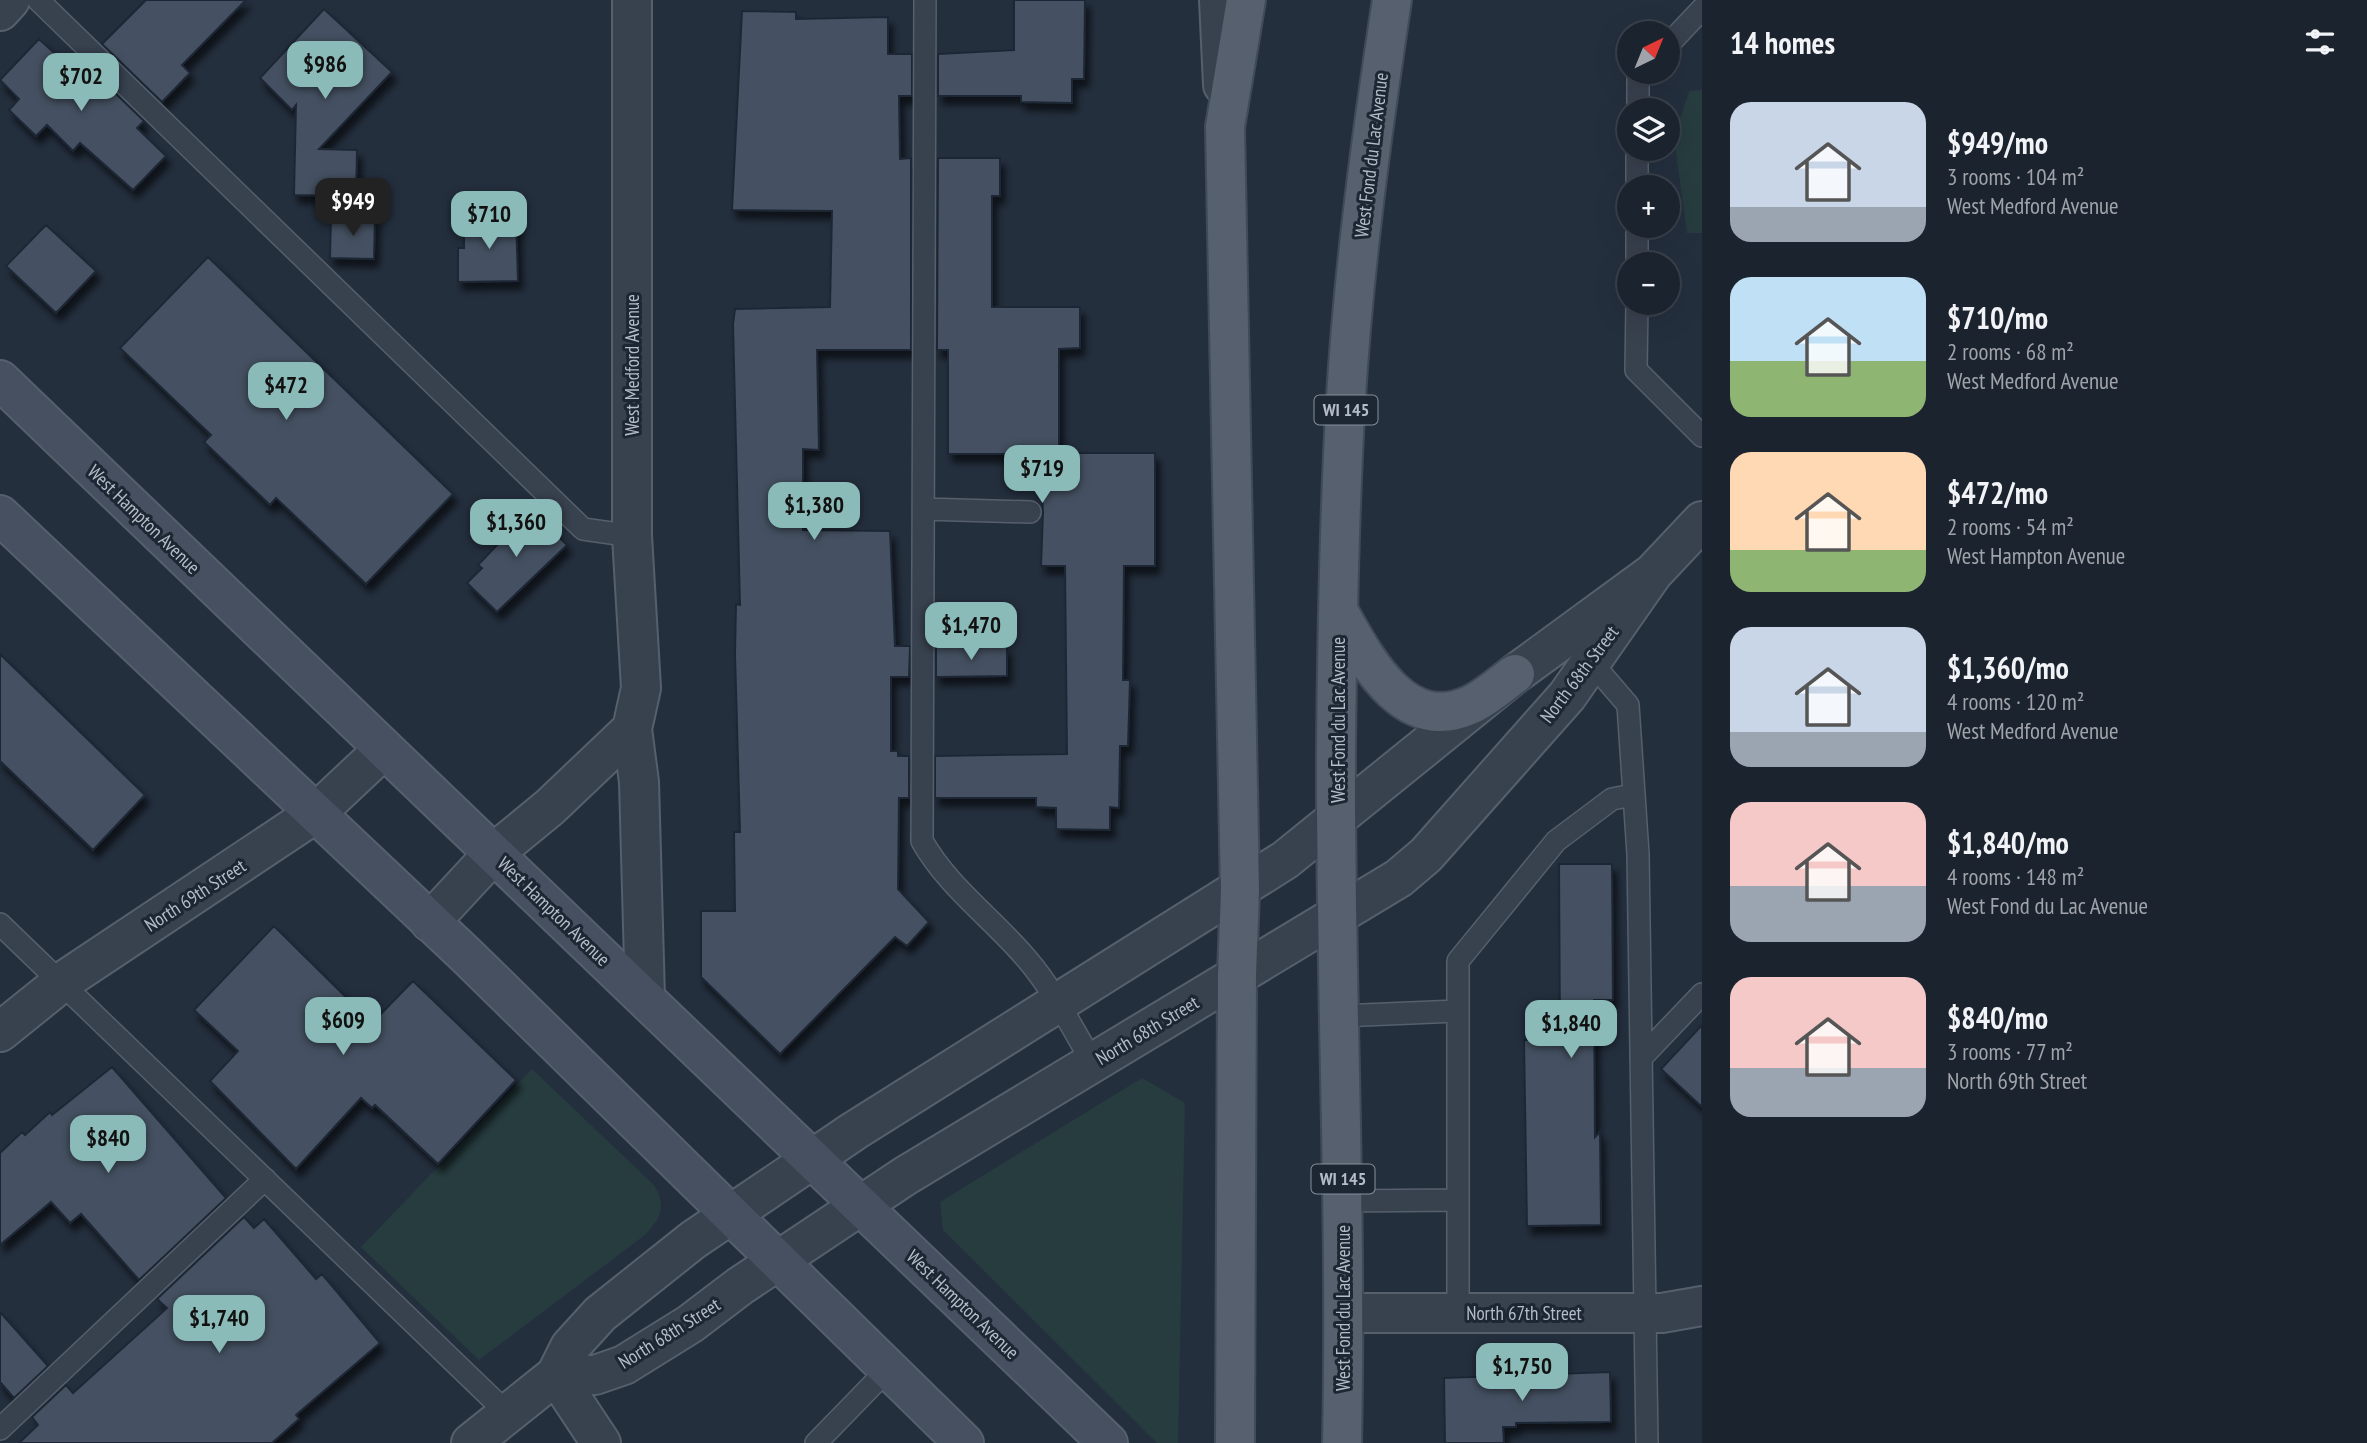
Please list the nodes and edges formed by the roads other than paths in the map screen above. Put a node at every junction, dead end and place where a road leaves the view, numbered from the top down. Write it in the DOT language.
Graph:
graph roads {
  1 [pos="10,0"];
  2 [pos="38,0"];
  3 [pos="632,0"];
  4 [pos="925,0"];
  5 [pos="1219,0"];
  6 [pos="1246,0"];
  7 [pos="1392,0"];
  8 [pos="1700,7"];
  9 [pos="0,11"];
  10 [pos="1680,31"];
  11 [pos="1225,127"];
  12 [pos="1636,315"];
  13 [pos="0,380"];
  14 [pos="1702,436"];
  15 [pos="923,509"];
  16 [pos="1030,512"];
  17 [pos="0,514"];
  18 [pos="1702,521"];
  19 [pos="632,536"];
  20 [pos="1338,612"];
  21 [pos="1579,649"];
  22 [pos="1515,674"];
  23 [pos="632,729"];
  24 [pos="383,750"];
  25 [pos="1633,795"];
  26 [pos="316,813"];
  27 [pos="1337,822"];
  28 [pos="494,853"];
  29 [pos="1240,890"];
  30 [pos="1339,915"];
  31 [pos="430,922"];
  32 [pos="0,924"];
  33 [pos="1237,975"];
  34 [pos="62,982"];
  35 [pos="1702,994"];
  36 [pos="645,998"];
  37 [pos="1056,1003"];
  38 [pos="1457,1011"];
  39 [pos="1340,1017"];
  40 [pos="0,1032"];
  41 [pos="1641,1058"];
  42 [pos="1093,1063"];
  43 [pos="813,1159"];
  44 [pos="265,1179"];
  45 [pos="1457,1200"];
  46 [pos="1343,1201"];
  47 [pos="861,1206"];
  48 [pos="731,1214"];
  49 [pos="779,1261"];
  50 [pos="1702,1306"];
  51 [pos="1345,1313"];
  52 [pos="1458,1313"];
  53 [pos="1645,1313"];
  54 [pos="888,1368"];
  55 [pos="555,1375"];
  56 [pos="506,1413"];
  57 [pos="0,1429"];
  58 [pos="471,1443"];
  59 [pos="601,1443"];
  60 [pos="816,1443"];
  61 [pos="964,1443"];
  62 [pos="1108,1443"];
  63 [pos="1235,1443"];
  64 [pos="1342,1443"];
  65 [pos="1647,1443"];
  1 -- 9 [label="street"];
  2 -- 19 [label="lane"];
  3 -- 19 [label="street, West Medford Avenue"];
  4 -- 15 [label="lane"];
  5 -- 11 [label="street"];
  6 -- 11 [label="main road"];
  7 -- 20 [label="main road, West Fond du Lac Avenue / WI 145"];
  8 -- 10 [label="lane"];
  11 -- 29 [label="main road"];
  12 -- 14 [label="lane"];
  13 -- 24 [label="main road, West Hampton Avenue"];
  15 -- 16 [label="lane"];
  15 -- 37 [label="lane"];
  17 -- 26 [label="main road"];
  18 -- 21 [label="street, North 68th Street"];
  19 -- 23 [label="street, West Medford Avenue"];
  20 -- 22 [label="main road"];
  20 -- 27 [label="main road, West Fond du Lac Avenue / WI 145"];
  21 -- 22 [label="street, North 68th Street"];
  21 -- 25 [label="lane"];
  21 -- 30 [label="street, North 68th Street"];
  22 -- 27 [label="street, North 68th Street"];
  23 -- 28 [label="street"];
  23 -- 36 [label="street, West Medford Avenue"];
  24 -- 26 [label="street, North 69th Street"];
  24 -- 28 [label="main road, West Hampton Avenue"];
  25 -- 38 [label="lane"];
  25 -- 41 [label="lane"];
  26 -- 31 [label="main road"];
  26 -- 34 [label="street, North 69th Street"];
  27 -- 29 [label="street, North 68th Street"];
  27 -- 30 [label="main road, West Fond du Lac Avenue / WI 145"];
  28 -- 31 [label="street"];
  28 -- 36 [label="main road, West Hampton Avenue"];
  29 -- 33 [label="main road"];
  29 -- 37 [label="street, North 68th Street"];
  30 -- 33 [label="street, North 68th Street"];
  30 -- 39 [label="main road, West Fond du Lac Avenue / WI 145"];
  31 -- 48 [label="main road"];
  32 -- 34 [label="lane"];
  33 -- 42 [label="street, North 68th Street"];
  33 -- 63 [label="main road"];
  34 -- 40 [label="street, North 69th Street"];
  34 -- 44 [label="lane"];
  35 -- 41 [label="lane"];
  36 -- 43 [label="main road, West Hampton Avenue"];
  37 -- 42 [label="lane"];
  37 -- 43 [label="street, North 68th Street"];
  38 -- 39 [label="lane"];
  38 -- 45 [label="lane"];
  39 -- 46 [label="main road, West Fond du Lac Avenue / WI 145"];
  41 -- 53 [label="lane"];
  42 -- 47 [label="street, North 68th Street"];
  43 -- 47 [label="main road, West Hampton Avenue"];
  43 -- 48 [label="street, North 68th Street"];
  44 -- 56 [label="lane"];
  44 -- 57 [label="lane"];
  45 -- 46 [label="lane"];
  45 -- 52 [label="lane"];
  46 -- 51 [label="main road, West Fond du Lac Avenue / WI 145"];
  47 -- 49 [label="street, North 68th Street"];
  47 -- 62 [label="main road, West Hampton Avenue"];
  48 -- 49 [label="main road"];
  48 -- 55 [label="street, North 68th Street"];
  49 -- 54 [label="main road"];
  49 -- 55 [label="street, North 68th Street"];
  50 -- 53 [label="street, North 67th Street"];
  51 -- 52 [label="street, North 67th Street"];
  51 -- 64 [label="main road, West Fond du Lac Avenue / WI 145"];
  52 -- 53 [label="street, North 67th Street"];
  53 -- 65 [label="lane"];
  54 -- 60 [label="lane"];
  54 -- 61 [label="main road"];
  55 -- 56 [label="street, North 68th Street"];
  55 -- 59 [label="street"];
  56 -- 58 [label="street, North 68th Street"];
}
